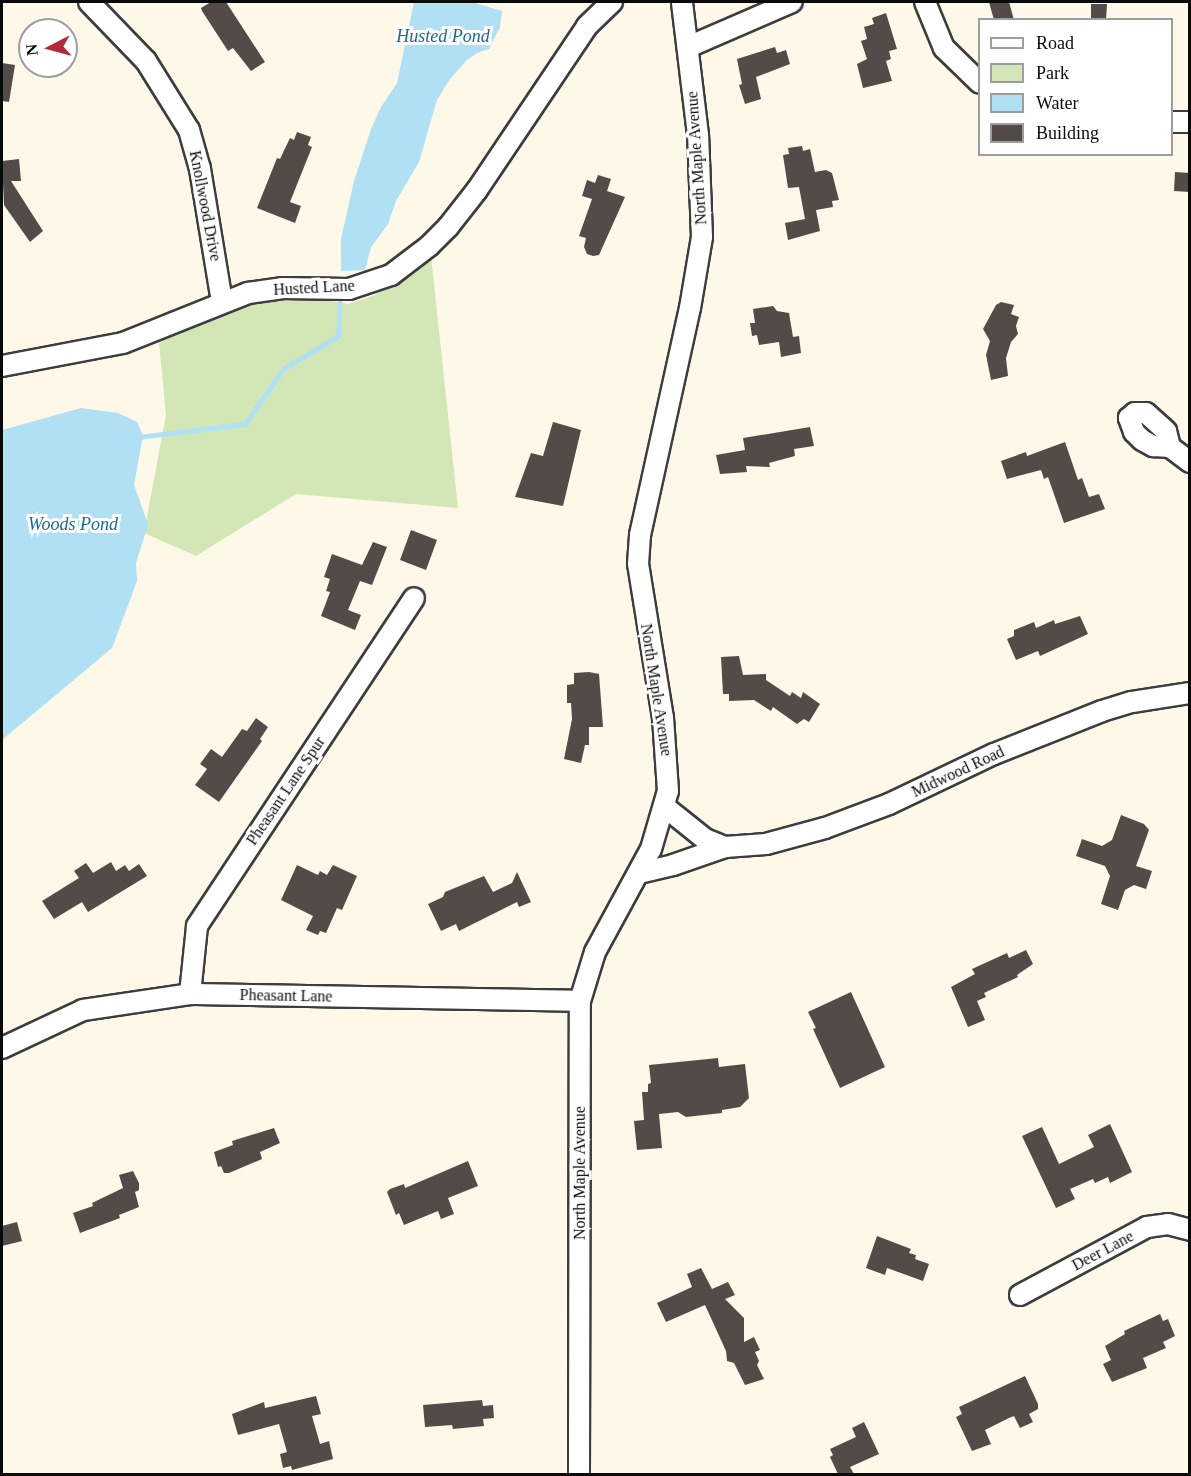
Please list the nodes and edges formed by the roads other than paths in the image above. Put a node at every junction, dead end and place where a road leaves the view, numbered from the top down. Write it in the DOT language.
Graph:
graph roads {
  1 [pos="89,2"];
  2 [pos="612,2"];
  3 [pos="682,2"];
  4 [pos="792,2"];
  5 [pos="925,2"];
  6 [pos="688,47"];
  7 [pos="978,81"];
  8 [pos="1173,122"];
  9 [pos="1190,122"];
  10 [pos="222,302"];
  11 [pos="2,366"];
  12 [pos="1170,447"];
  13 [pos="1190,462"];
  14 [pos="414,598"];
  15 [pos="1190,693"];
  16 [pos="665,807"];
  17 [pos="725,847"];
  18 [pos="639,873"];
  19 [pos="190,994"];
  20 [pos="580,1001"];
  21 [pos="2,1048"];
  22 [pos="1190,1230"];
  23 [pos="1020,1295"];
  24 [pos="579,1474"];
  1 -- 10 [label="street, Knollwood Drive"];
  2 -- 10 [label="street, Husted Lane"];
  3 -- 6 [label="street, North Maple Avenue"];
  4 -- 6 [label="street"];
  5 -- 7 [label="street"];
  6 -- 16 [label="street, North Maple Avenue"];
  8 -- 9 [label="street"];
  10 -- 11 [label="street, Husted Lane"];
  12 -- 13 [label="street"];
  14 -- 19 [label="street, Pheasant Lane Spur"];
  15 -- 17 [label="street, Midwood Road"];
  16 -- 17 [label="street"];
  16 -- 18 [label="street, North Maple Avenue"];
  17 -- 18 [label="street, Midwood Road"];
  18 -- 20 [label="street, North Maple Avenue"];
  19 -- 20 [label="street, Pheasant Lane"];
  19 -- 21 [label="street, Pheasant Lane"];
  20 -- 24 [label="street, North Maple Avenue"];
  22 -- 23 [label="street, Deer Lane"];
}
